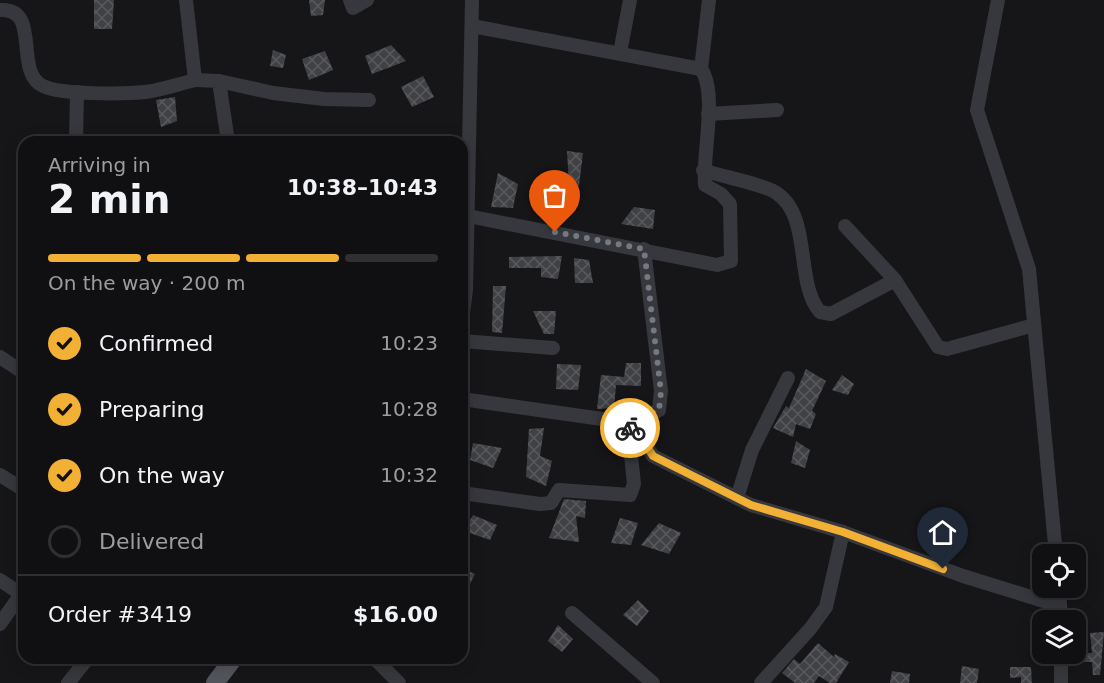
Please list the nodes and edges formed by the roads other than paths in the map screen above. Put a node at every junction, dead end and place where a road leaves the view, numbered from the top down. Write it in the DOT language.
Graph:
graph roads {
  1 [pos="186,0"];
  2 [pos="350,0"];
  3 [pos="367,0"];
  4 [pos="472,0"];
  5 [pos="630,0"];
  6 [pos="709,0"];
  7 [pos="998,0"];
  8 [pos="0,10"];
  9 [pos="472,26"];
  10 [pos="620,53"];
  11 [pos="701,69"];
  12 [pos="195,80"];
  13 [pos="219,81"];
  14 [pos="78,92"];
  15 [pos="369,100"];
  16 [pos="777,110"];
  17 [pos="708,114"];
  18 [pos="76,136"];
  19 [pos="227,136"];
  20 [pos="704,170"];
  21 [pos="468,216"];
  22 [pos="845,226"];
  23 [pos="644,249"];
  24 [pos="895,280"];
  25 [pos="1034,325"];
  26 [pos="468,341"];
  27 [pos="553,348"];
  28 [pos="0,357"];
  29 [pos="18,369"];
  30 [pos="788,378"];
  31 [pos="468,400"];
  32 [pos="628,427"];
  33 [pos="0,475"];
  34 [pos="18,486"];
  35 [pos="468,494"];
  36 [pos="737,498"];
  37 [pos="843,532"];
  38 [pos="1055,544"];
  39 [pos="0,580"];
  40 [pos="18,589"];
  41 [pos="1060,598"];
  42 [pos="18,599"];
  43 [pos="1060,606"];
  44 [pos="1060,610"];
  45 [pos="572,613"];
  46 [pos="0,624"];
  47 [pos="83,664"];
  48 [pos="229,664"];
  49 [pos="381,664"];
  50 [pos="1061,664"];
  51 [pos="394,675"];
  52 [pos="68,683"];
  53 [pos="215,683"];
  54 [pos="653,683"];
  55 [pos="761,683"];
  56 [pos="1061,683"];
  1 -- 12 [label="street"];
  2 -- 3 [label="street"];
  4 -- 9 [label="street"];
  5 -- 10 [label="street"];
  6 -- 11 [label="street"];
  7 -- 25 [label="street"];
  8 -- 14 [label="street"];
  9 -- 10 [label="street"];
  9 -- 21 [label="street"];
  10 -- 11 [label="street"];
  11 -- 17 [label="street"];
  12 -- 13 [label="street"];
  12 -- 14 [label="street"];
  13 -- 15 [label="street"];
  13 -- 19 [label="street"];
  14 -- 18 [label="street"];
  16 -- 17 [label="street"];
  17 -- 20 [label="street"];
  20 -- 23 [label="street"];
  20 -- 24 [label="street"];
  21 -- 23 [label="street"];
  22 -- 24 [label="street"];
  23 -- 32 [label="street"];
  24 -- 25 [label="street"];
  25 -- 38 [label="street"];
  26 -- 27 [label="street"];
  28 -- 29 [label="street"];
  30 -- 36 [label="street"];
  31 -- 32 [label="street"];
  32 -- 35 [label="street"];
  32 -- 36 [label="street"];
  33 -- 34 [label="street"];
  36 -- 37 [label="street"];
  37 -- 43 [label="street"];
  37 -- 55 [label="street"];
  39 -- 40 [label="street"];
  41 -- 43 [label="street"];
  42 -- 46 [label="street"];
  43 -- 44 [label="street"];
  45 -- 54 [label="street"];
  47 -- 52 [label="street"];
  48 -- 53 [label="main road"];
  49 -- 51 [label="street"];
  50 -- 56 [label="street"];
}
